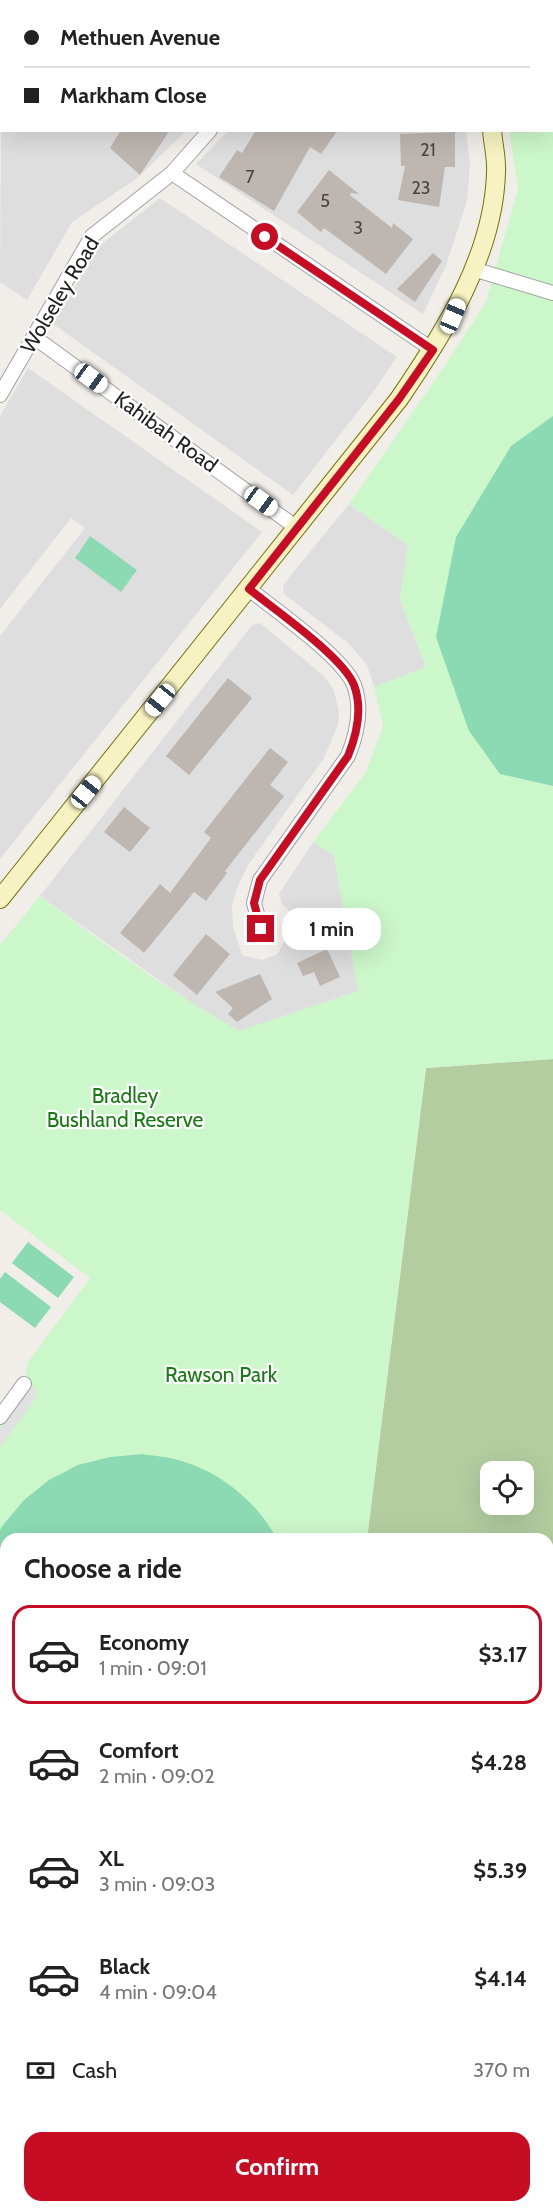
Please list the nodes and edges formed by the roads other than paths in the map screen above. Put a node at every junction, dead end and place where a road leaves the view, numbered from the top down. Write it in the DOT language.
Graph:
graph roads {
  1 [pos="208,132"];
  2 [pos="492,132"];
  3 [pos="172,173"];
  4 [pos="473,268"];
  5 [pos="553,293"];
  6 [pos="34,337"];
  7 [pos="433,350"];
  8 [pos="0,394"];
  9 [pos="297,528"];
  10 [pos="249,589"];
  11 [pos="0,899"];
  12 [pos="261,929"];
  13 [pos="24,1384"];
  14 [pos="0,1417"];
  1 -- 3 [label="street, Wolseley Road"];
  2 -- 4 [label="street"];
  3 -- 6 [label="street, Wolseley Road"];
  3 -- 7 [label="street"];
  4 -- 5 [label="street"];
  4 -- 7 [label="street"];
  6 -- 8 [label="street, Wolseley Road"];
  6 -- 9 [label="street, Kahibah Road"];
  7 -- 9 [label="street"];
  9 -- 10 [label="street"];
  10 -- 11 [label="street"];
  10 -- 12 [label="street"];
  13 -- 14 [label="street"];
}
